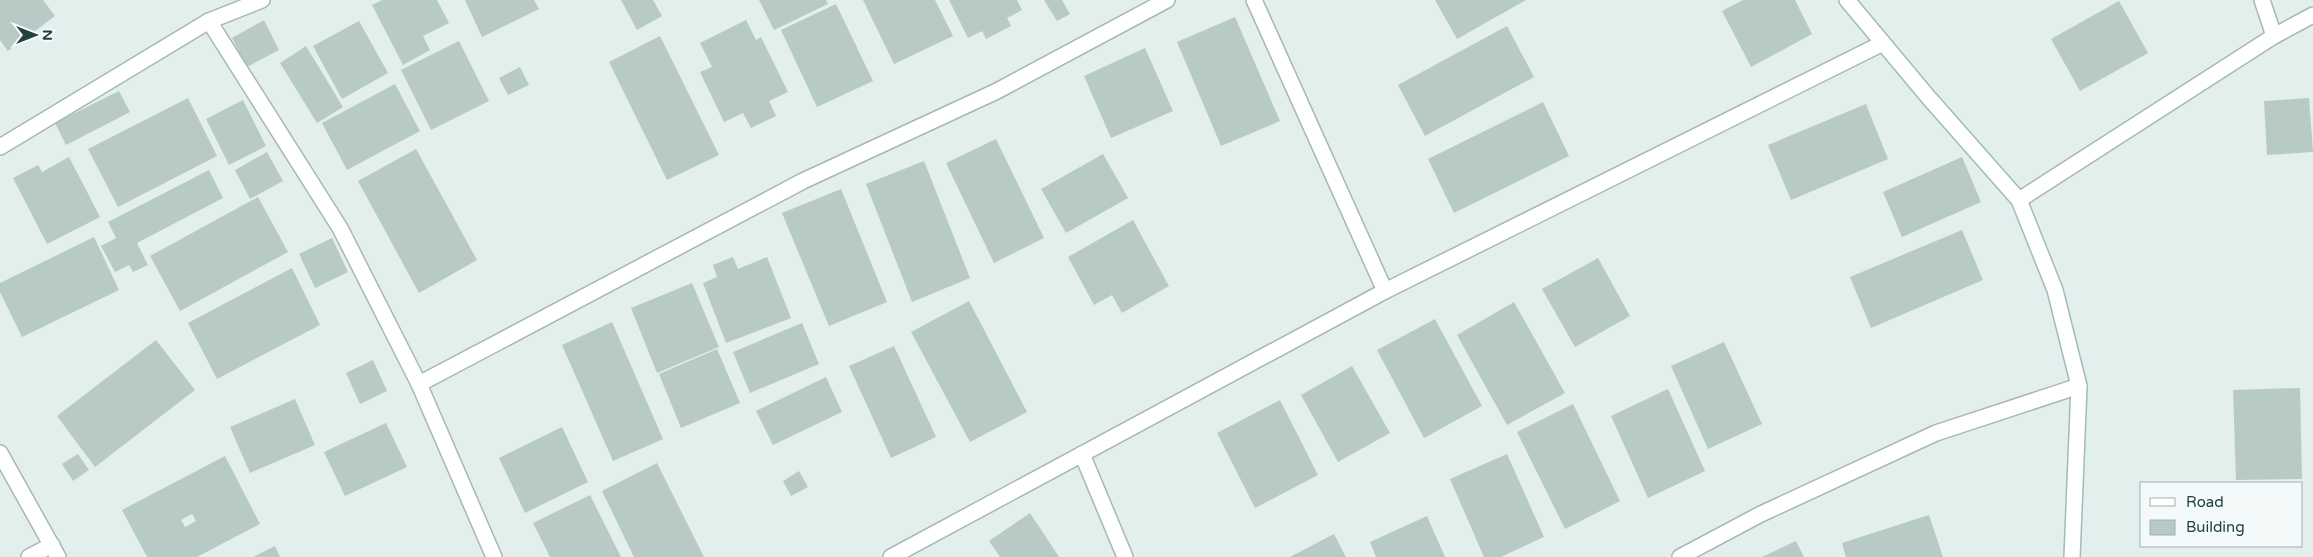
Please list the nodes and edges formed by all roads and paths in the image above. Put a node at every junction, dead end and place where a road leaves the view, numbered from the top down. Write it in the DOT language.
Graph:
graph roads {
  1 [pos="262,0"];
  2 [pos="1167,0"];
  3 [pos="1254,0"];
  4 [pos="1847,0"];
  5 [pos="2262,0"];
  6 [pos="2313,15"];
  7 [pos="209,21"];
  8 [pos="2274,36"];
  9 [pos="1884,43"];
  10 [pos="0,147"];
  11 [pos="2019,200"];
  12 [pos="1385,291"];
  13 [pos="419,384"];
  14 [pos="2079,386"];
  15 [pos="0,453"];
  16 [pos="1082,454"];
  17 [pos="55,551"];
  18 [pos="30,557"];
  19 [pos="494,557"];
  20 [pos="891,557"];
  21 [pos="1125,557"];
  22 [pos="1680,557"];
  23 [pos="2072,557"];
  1 -- 7 [label="street"];
  2 -- 13 [label="street"];
  3 -- 12 [label="street"];
  4 -- 9 [label="street"];
  5 -- 8 [label="street"];
  6 -- 8 [label="street"];
  7 -- 10 [label="street"];
  7 -- 13 [label="street"];
  8 -- 11 [label="street"];
  9 -- 11 [label="street"];
  9 -- 12 [label="street"];
  11 -- 14 [label="street"];
  12 -- 16 [label="street"];
  13 -- 19 [label="street"];
  14 -- 22 [label="street"];
  14 -- 23 [label="street"];
  15 -- 17 [label="street"];
  16 -- 20 [label="street"];
  16 -- 21 [label="street"];
  17 -- 18 [label="street"];
}
